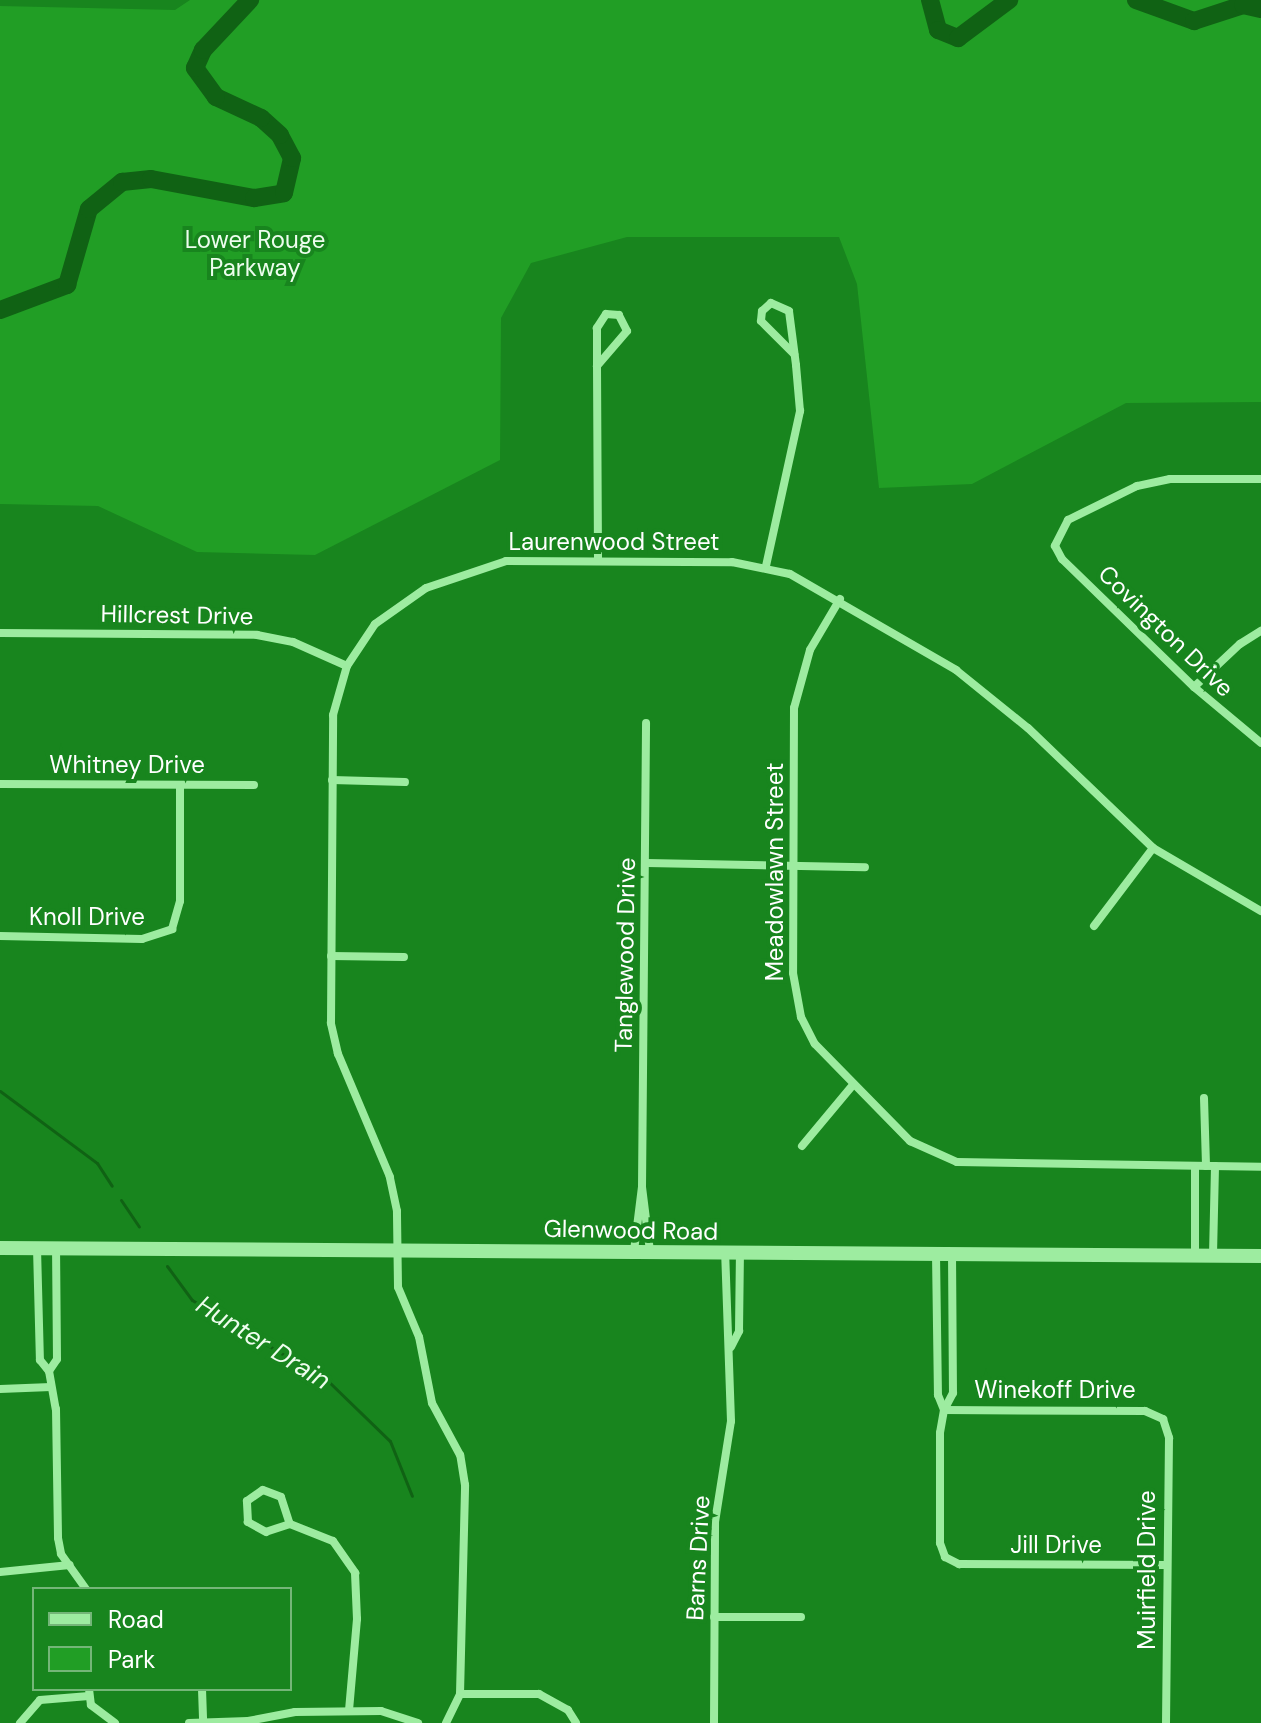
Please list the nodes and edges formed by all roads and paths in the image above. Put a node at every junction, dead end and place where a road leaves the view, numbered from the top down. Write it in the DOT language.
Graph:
graph roads {
  1 [pos="794,354"];
  2 [pos="597,366"];
  3 [pos="1261,479"];
  4 [pos="598,560"];
  5 [pos="766,566"];
  6 [pos="840,599"];
  7 [pos="1261,631"];
  8 [pos="0,633"];
  9 [pos="347,666"];
  10 [pos="1194,687"];
  11 [pos="646,723"];
  12 [pos="1261,743"];
  13 [pos="332,780"];
  14 [pos="405,782"];
  15 [pos="0,784"];
  16 [pos="254,785"];
  17 [pos="180,786"];
  18 [pos="1153,848"];
  19 [pos="647,863"];
  20 [pos="794,864"];
  21 [pos="865,867"];
  22 [pos="1261,911"];
  23 [pos="1094,926"];
  24 [pos="0,936"];
  25 [pos="331,956"];
  26 [pos="404,957"];
  27 [pos="852,1086"];
  28 [pos="1204,1098"];
  29 [pos="802,1146"];
  30 [pos="1195,1166"];
  31 [pos="1210,1166"];
  32 [pos="1261,1167"];
  33 [pos="642,1187"];
  34 [pos="0,1248"];
  35 [pos="37,1248"];
  36 [pos="56,1248"];
  37 [pos="397,1249"];
  38 [pos="634,1251"];
  39 [pos="650,1251"];
  40 [pos="732,1253"];
  41 [pos="952,1253"];
  42 [pos="936,1254"];
  43 [pos="1195,1255"];
  44 [pos="1213,1255"];
  45 [pos="1261,1256"];
  46 [pos="56,1315"];
  47 [pos="37,1316"];
  48 [pos="731,1347"];
  49 [pos="49,1371"];
  50 [pos="51,1387"];
  51 [pos="0,1389"];
  52 [pos="944,1410"];
  53 [pos="1163,1419"];
  54 [pos="290,1524"];
  55 [pos="70,1565"];
  56 [pos="1167,1565"];
  57 [pos="0,1572"];
  58 [pos="85,1587"];
  59 [pos="714,1617"];
  60 [pos="801,1617"];
  61 [pos="202,1691"];
  62 [pos="89,1693"];
  63 [pos="460,1694"];
  64 [pos="349,1711"];
  65 [pos="203,1722"];
  66 [pos="248,1722"];
  67 [pos="20,1723"];
  68 [pos="115,1723"];
  69 [pos="189,1723"];
  70 [pos="418,1723"];
  71 [pos="446,1723"];
  72 [pos="576,1723"];
  73 [pos="714,1723"];
  74 [pos="1166,1723"];
  1 -- 1 [label="street"];
  1 -- 5 [label="street"];
  2 -- 2 [label="street"];
  2 -- 4 [label="street"];
  3 -- 10 [label="street, Covington Drive"];
  4 -- 5 [label="street, Laurenwood Street"];
  4 -- 9 [label="street, Laurenwood Street"];
  5 -- 6 [label="street, Laurenwood Street"];
  6 -- 18 [label="street, Laurenwood Street"];
  6 -- 20 [label="street, Meadowlawn Street"];
  7 -- 10 [label="street"];
  8 -- 9 [label="street, Hillcrest Drive"];
  9 -- 13 [label="street, Laurenwood Street"];
  10 -- 12 [label="street, Covington Drive"];
  11 -- 19 [label="street, Tanglewood Drive"];
  13 -- 14 [label="street"];
  13 -- 25 [label="street, Laurenwood Street"];
  15 -- 17 [label="street, Whitney Drive"];
  16 -- 17 [label="street, Whitney Drive"];
  17 -- 24 [label="street, Knoll Drive"];
  18 -- 22 [label="street, Laurenwood Street"];
  18 -- 23 [label="street"];
  19 -- 20 [label="street"];
  19 -- 33 [label="street, Tanglewood Drive"];
  20 -- 21 [label="street"];
  20 -- 27 [label="street, Meadowlawn Street"];
  25 -- 26 [label="street"];
  25 -- 37 [label="street, Laurenwood Street"];
  27 -- 29 [label="street"];
  27 -- 30 [label="street, Meadowlawn Street"];
  28 -- 31 [label="street"];
  30 -- 31 [label="street, Meadowlawn Street"];
  30 -- 43 [label="street"];
  31 -- 32 [label="street, Meadowlawn Street"];
  31 -- 44 [label="street"];
  33 -- 38 [label="street, Tanglewood Drive"];
  33 -- 39 [label="street, Tanglewood Drive"];
  34 -- 35 [label="street, Glenwood Road"];
  35 -- 36 [label="street, Glenwood Road"];
  35 -- 47 [label="street"];
  36 -- 37 [label="street, Glenwood Road"];
  36 -- 46 [label="street"];
  37 -- 38 [label="street, Glenwood Road"];
  37 -- 63 [label="street, Laurenwood Street"];
  38 -- 39 [label="street, Glenwood Road"];
  39 -- 40 [label="street, Glenwood Road"];
  40 -- 42 [label="street, Glenwood Road"];
  40 -- 48 [label="street, Barns Drive"];
  40 -- 48 [label="street, Barns Drive"];
  41 -- 42 [label="street, Glenwood Road"];
  41 -- 43 [label="street, Glenwood Road"];
  41 -- 52 [label="street"];
  42 -- 52 [label="street"];
  43 -- 44 [label="street, Glenwood Road"];
  44 -- 45 [label="street, Glenwood Road"];
  46 -- 47 [label="street"];
  46 -- 49 [label="street"];
  47 -- 49 [label="street"];
  48 -- 59 [label="street, Barns Drive"];
  49 -- 50 [label="street"];
  50 -- 51 [label="street"];
  50 -- 55 [label="street"];
  52 -- 53 [label="street, Winekoff Drive"];
  52 -- 56 [label="street, Jill Drive"];
  53 -- 56 [label="street, Muirfield Drive"];
  54 -- 54 [label="street"];
  54 -- 64 [label="street"];
  55 -- 57 [label="street"];
  55 -- 58 [label="street"];
  56 -- 74 [label="street, Muirfield Drive"];
  59 -- 60 [label="street"];
  59 -- 73 [label="street, Barns Drive"];
  61 -- 65 [label="street"];
  62 -- 67 [label="street"];
  62 -- 68 [label="street"];
  63 -- 71 [label="street"];
  63 -- 72 [label="street"];
  64 -- 66 [label="street"];
  64 -- 70 [label="street"];
  65 -- 66 [label="street"];
  65 -- 69 [label="street"];
}
